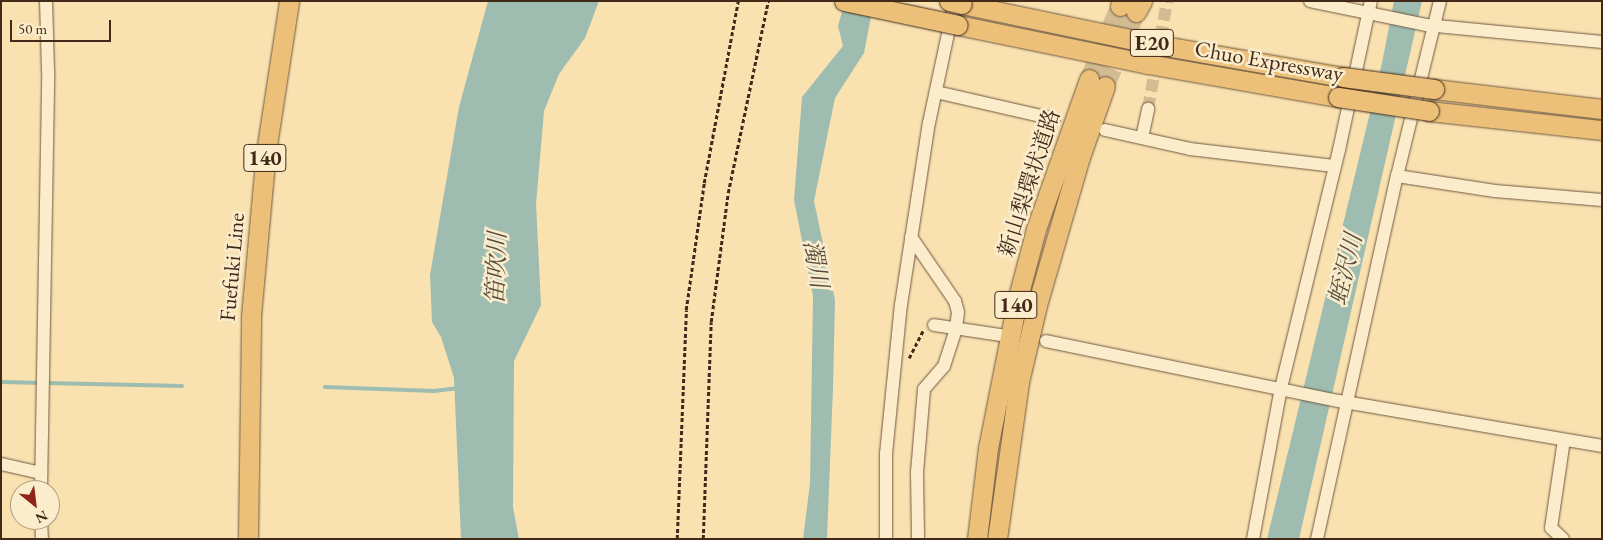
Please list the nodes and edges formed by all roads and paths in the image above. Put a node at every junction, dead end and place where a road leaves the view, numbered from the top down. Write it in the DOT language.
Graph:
graph roads {
  1 [pos="46,1"];
  2 [pos="289,1"];
  3 [pos="738,1"];
  4 [pos="768,1"];
  5 [pos="844,1"];
  6 [pos="1310,1"];
  7 [pos="1371,1"];
  8 [pos="1440,1"];
  9 [pos="956,2"];
  10 [pos="1371,15"];
  11 [pos="1431,26"];
  12 [pos="1602,42"];
  13 [pos="936,92"];
  14 [pos="1148,109"];
  15 [pos="1602,109"];
  16 [pos="1054,119"];
  17 [pos="1104,130"];
  18 [pos="1602,130"];
  19 [pos="1142,138"];
  20 [pos="1334,166"];
  21 [pos="1397,176"];
  22 [pos="1602,200"];
  23 [pos="911,237"];
  24 [pos="934,325"];
  25 [pos="956,329"];
  26 [pos="1000,335"];
  27 [pos="1046,341"];
  28 [pos="909,359"];
  29 [pos="1284,389"];
  30 [pos="1342,401"];
  31 [pos="1564,440"];
  32 [pos="1602,446"];
  33 [pos="1,464"];
  34 [pos="41,473"];
  35 [pos="41,480"];
  36 [pos="248,539"];
  37 [pos="677,539"];
  38 [pos="703,539"];
  39 [pos="886,539"];
  40 [pos="918,539"];
  41 [pos="977,539"];
  42 [pos="997,539"];
  43 [pos="1253,539"];
  44 [pos="1317,539"];
  45 [pos="1563,539"];
  1 -- 34 [label="street"];
  2 -- 36 [label="highway, Fuefuki Line / 140"];
  3 -- 37 [label="path"];
  4 -- 38 [label="path"];
  5 -- 18 [label="highway, Chuo Expressway / E20, bridge"];
  6 -- 10 [label="street"];
  7 -- 10 [label="street"];
  8 -- 11 [label="street"];
  9 -- 13 [label="street"];
  9 -- 15 [label="highway, Chuo Expressway / E20, bridge"];
  10 -- 11 [label="street"];
  10 -- 20 [label="street"];
  11 -- 12 [label="street"];
  11 -- 21 [label="street"];
  13 -- 16 [label="street"];
  13 -- 23 [label="street"];
  14 -- 19 [label="street"];
  17 -- 19 [label="street"];
  19 -- 20 [label="street"];
  20 -- 29 [label="street"];
  21 -- 22 [label="street"];
  21 -- 30 [label="street"];
  23 -- 25 [label="street"];
  23 -- 39 [label="street"];
  24 -- 25 [label="street"];
  24 -- 28 [label="path"];
  25 -- 26 [label="street"];
  25 -- 40 [label="street"];
  27 -- 29 [label="street"];
  29 -- 30 [label="street"];
  29 -- 43 [label="street"];
  30 -- 31 [label="street"];
  30 -- 44 [label="street"];
  31 -- 32 [label="street"];
  31 -- 45 [label="street"];
  33 -- 34 [label="street"];
  34 -- 35 [label="street"];
  41 -- 42 [label="highway, 新山梨環状道路 / 140"];
}
